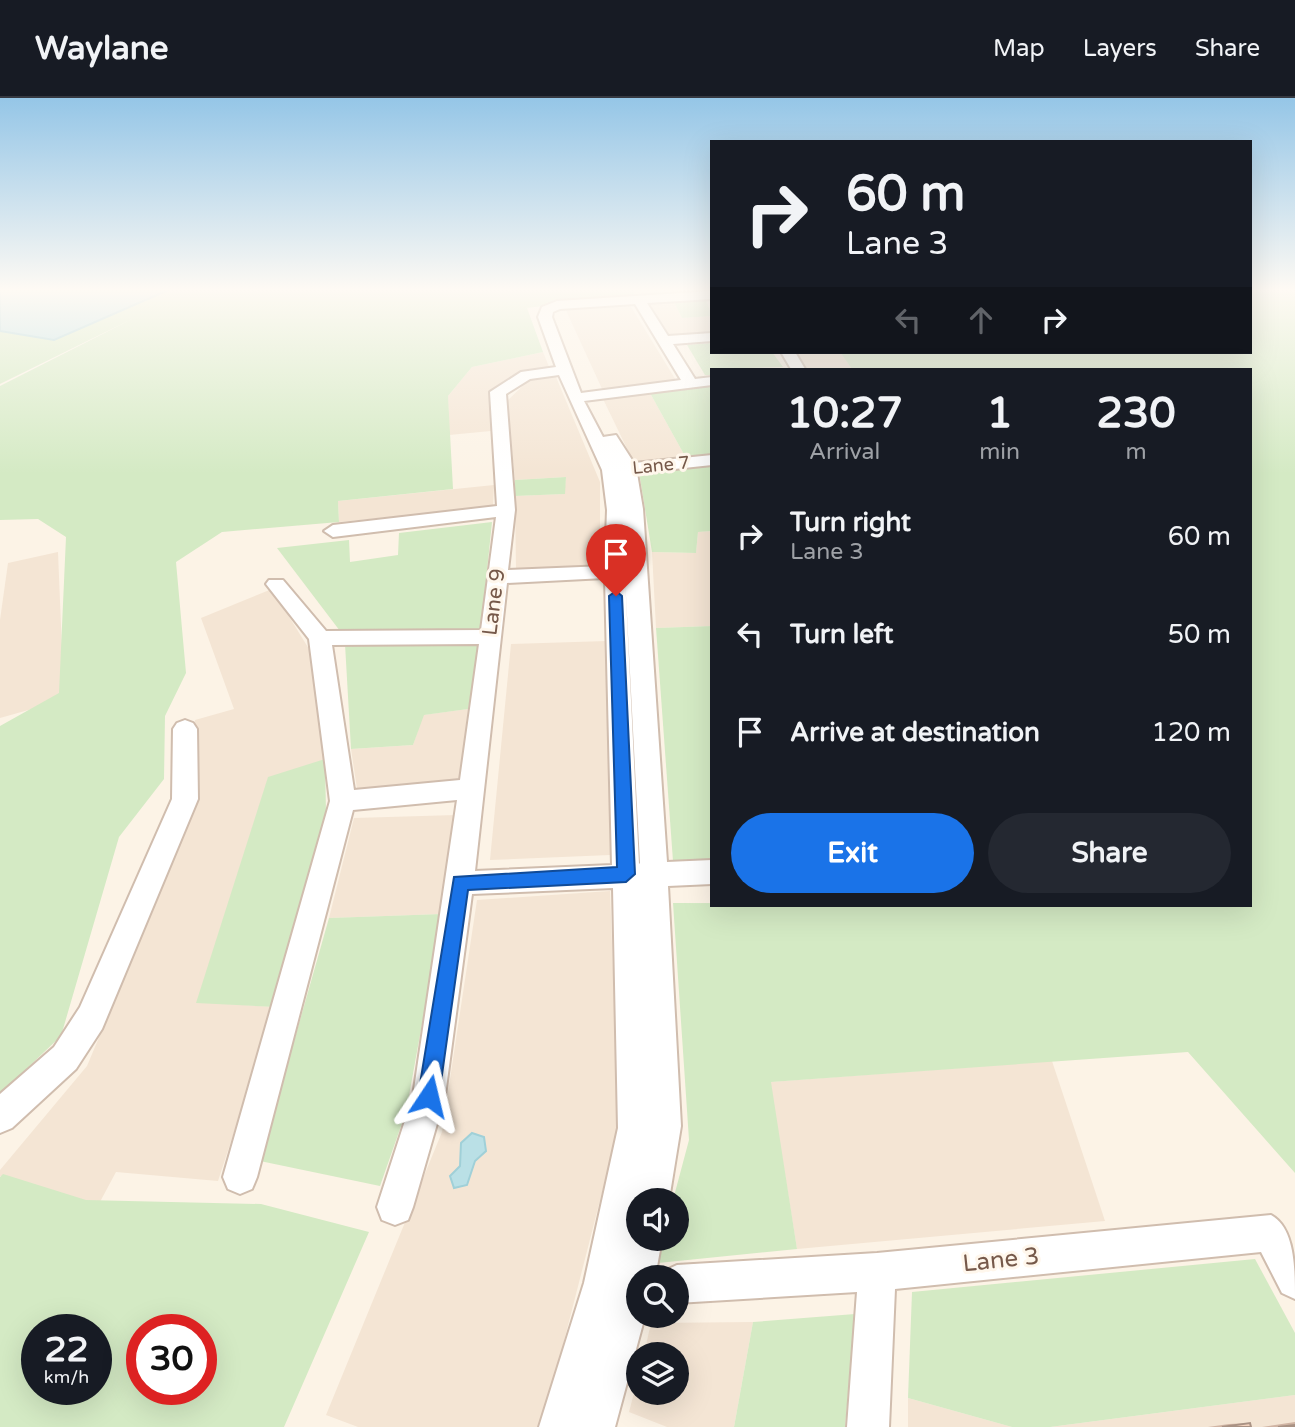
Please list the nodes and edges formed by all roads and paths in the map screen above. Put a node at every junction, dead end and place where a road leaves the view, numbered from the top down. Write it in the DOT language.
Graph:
graph roads {
  1 [pos="557,350"];
  2 [pos="565,350"];
  3 [pos="670,350"];
  4 [pos="565,370"];
  5 [pos="710,380"];
  6 [pos="690,383"];
  7 [pos="581,397"];
  8 [pos="710,460"];
  9 [pos="619,469"];
  10 [pos="506,510"];
  11 [pos="333,531"];
  12 [pos="625,571"];
  13 [pos="497,577"];
  14 [pos="276,584"];
  15 [pos="490,637"];
  16 [pos="320,638"];
  17 [pos="185,729"];
  18 [pos="472,789"];
  19 [pos="343,801"];
  20 [pos="710,872"];
  21 [pos="640,874"];
  22 [pos="460,883"];
  23 [pos="0,1116"];
  24 [pos="240,1177"];
  25 [pos="653,1188"];
  26 [pos="395,1207"];
  27 [pos="627,1265"];
  28 [pos="877,1272"];
  29 [pos="1295,1280"];
  30 [pos="689,1283"];
  31 [pos="626,1285"];
  32 [pos="560,1427"];
  33 [pos="594,1427"];
  34 [pos="868,1427"];
  1 -- 4 [label="street"];
  2 -- 7 [label="street"];
  3 -- 6 [label="street"];
  4 -- 7 [label="street"];
  4 -- 10 [label="street, Lane 9"];
  5 -- 6 [label="street"];
  6 -- 7 [label="street"];
  7 -- 9 [label="street"];
  8 -- 9 [label="street, Lane 7"];
  9 -- 12 [label="street"];
  10 -- 11 [label="street"];
  10 -- 13 [label="street, Lane 9"];
  12 -- 13 [label="street"];
  12 -- 21 [label="street"];
  13 -- 15 [label="street, Lane 9"];
  14 -- 16 [label="street"];
  15 -- 16 [label="street"];
  15 -- 18 [label="street, Lane 9"];
  16 -- 19 [label="street"];
  17 -- 23 [label="street"];
  18 -- 19 [label="street"];
  18 -- 22 [label="street, Lane 9"];
  19 -- 24 [label="street"];
  20 -- 21 [label="street"];
  21 -- 22 [label="street"];
  21 -- 25 [label="street"];
  21 -- 27 [label="street"];
  22 -- 26 [label="street, Lane 9"];
  28 -- 29 [label="street, Lane 3"];
  28 -- 30 [label="street, Lane 3"];
  28 -- 34 [label="street"];
  31 -- 32 [label="street"];
  31 -- 33 [label="street"];
}
